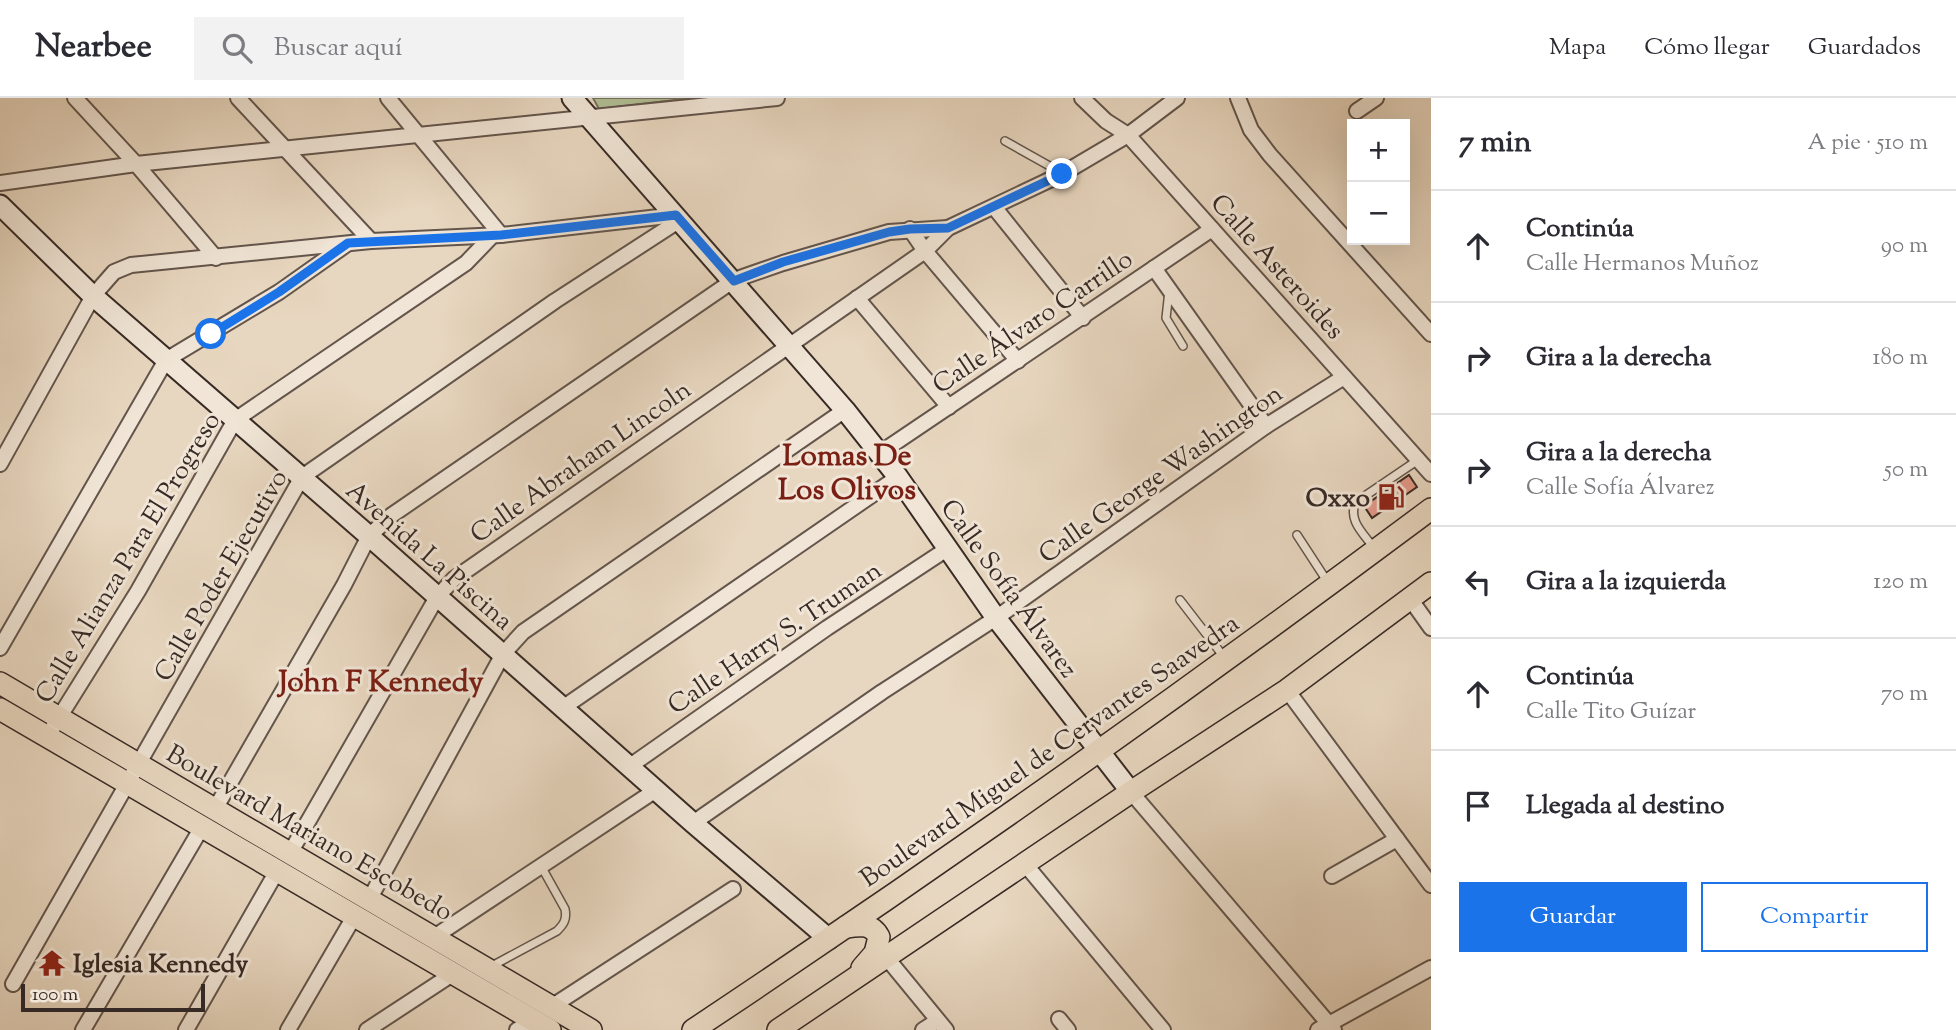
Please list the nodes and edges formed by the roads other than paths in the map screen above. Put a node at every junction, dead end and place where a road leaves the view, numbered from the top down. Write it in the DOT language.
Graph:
graph roads {
  1 [pos="75,98"];
  2 [pos="238,98"];
  3 [pos="388,98"];
  4 [pos="572,98"];
  5 [pos="777,98"];
  6 [pos="1082,98"];
  7 [pos="1177,98"];
  8 [pos="1238,98"];
  9 [pos="1376,98"];
  10 [pos="1357,111"];
  11 [pos="590,119"];
  12 [pos="419,134"];
  13 [pos="1128,135"];
  14 [pos="1005,141"];
  15 [pos="285,149"];
  16 [pos="136,164"];
  17 [pos="1062,174"];
  18 [pos="0,183"];
  19 [pos="0,205"];
  20 [pos="993,207"];
  21 [pos="678,218"];
  22 [pos="948,228"];
  23 [pos="910,229"];
  24 [pos="1212,229"];
  25 [pos="497,235"];
  26 [pos="371,241"];
  27 [pos="348,243"];
  28 [pos="925,251"];
  29 [pos="216,258"];
  30 [pos="1154,268"];
  31 [pos="734,281"];
  32 [pos="1170,290"];
  33 [pos="93,296"];
  34 [pos="858,298"];
  35 [pos="1083,318"];
  36 [pos="1431,334"];
  37 [pos="790,346"];
  38 [pos="1184,346"];
  39 [pos="166,360"];
  40 [pos="1018,362"];
  41 [pos="1344,377"];
  42 [pos="950,407"];
  43 [pos="845,410"];
  44 [pos="235,420"];
  45 [pos="1266,426"];
  46 [pos="880,453"];
  47 [pos="1418,460"];
  48 [pos="0,464"];
  49 [pos="1431,474"];
  50 [pos="302,477"];
  51 [pos="898,477"];
  52 [pos="1431,509"];
  53 [pos="1297,535"];
  54 [pos="369,536"];
  55 [pos="947,549"];
  56 [pos="1376,551"];
  57 [pos="1431,583"];
  58 [pos="1329,585"];
  59 [pos="438,597"];
  60 [pos="1180,600"];
  61 [pos="1411,600"];
  62 [pos="996,618"];
  63 [pos="1431,628"];
  64 [pos="0,648"];
  65 [pos="503,654"];
  66 [pos="1226,660"];
  67 [pos="0,683"];
  68 [pos="1287,690"];
  69 [pos="564,707"];
  70 [pos="0,709"];
  71 [pos="59,718"];
  72 [pos="47,737"];
  73 [pos="1099,751"];
  74 [pos="138,765"];
  75 [pos="630,766"];
  76 [pos="127,784"];
  77 [pos="656,790"];
  78 [pos="1131,792"];
  79 [pos="215,809"];
  80 [pos="693,823"];
  81 [pos="202,827"];
  82 [pos="1398,839"];
  83 [pos="284,862"];
  84 [pos="1025,864"];
  85 [pos="541,866"];
  86 [pos="1332,876"];
  87 [pos="1431,885"];
  88 [pos="733,889"];
  89 [pos="362,907"];
  90 [pos="837,933"];
  91 [pos="435,937"];
  92 [pos="886,957"];
  93 [pos="1431,968"];
  94 [pos="486,969"];
  95 [pos="454,973"];
  96 [pos="851,981"];
  97 [pos="13,984"];
  98 [pos="551,1007"];
  99 [pos="942,1025"];
  100 [pos="533,1027"];
  101 [pos="1327,1028"];
  102 [pos="83,1030"];
  103 [pos="186,1030"];
  104 [pos="288,1030"];
  105 [pos="367,1030"];
  106 [pos="591,1030"];
  107 [pos="694,1030"];
  108 [pos="778,1030"];
  109 [pos="923,1030"];
  110 [pos="1163,1030"];
  1 -- 16 [label="street"];
  2 -- 15 [label="street"];
  3 -- 12 [label="street"];
  4 -- 11 [label="street, Calle Sofía Álvarez"];
  5 -- 11 [label="street"];
  6 -- 13 [label="street, Calle Asteroides"];
  7 -- 13 [label="street"];
  8 -- 36 [label="street"];
  9 -- 10 [label="street"];
  11 -- 12 [label="street"];
  11 -- 21 [label="street, Calle Sofía Álvarez"];
  12 -- 15 [label="street"];
  12 -- 25 [label="street"];
  13 -- 17 [label="street"];
  13 -- 24 [label="street, Calle Asteroides"];
  14 -- 17 [label="lane"];
  15 -- 16 [label="street"];
  15 -- 26 [label="street"];
  16 -- 18 [label="street"];
  16 -- 29 [label="street"];
  17 -- 20 [label="street"];
  19 -- 33 [label="street, Avenida La Piscina"];
  20 -- 22 [label="street"];
  20 -- 35 [label="street"];
  21 -- 25 [label="street"];
  21 -- 31 [label="street, Calle Sofía Álvarez"];
  21 -- 50 [label="street, Calle Poder Ejecutivo"];
  22 -- 23 [label="street"];
  22 -- 28 [label="street, Calle Abraham Lincoln"];
  23 -- 28 [label="street"];
  23 -- 31 [label="street"];
  24 -- 30 [label="street, Calle Álvaro Carrillo"];
  24 -- 41 [label="street, Calle Asteroides"];
  25 -- 26 [label="street"];
  25 -- 44 [label="street, Calle Alianza Para El Progreso"];
  26 -- 27 [label="street"];
  27 -- 29 [label="street"];
  27 -- 39 [label="street"];
  28 -- 34 [label="street, Calle Abraham Lincoln"];
  28 -- 40 [label="street"];
  29 -- 33 [label="street"];
  30 -- 32 [label="street"];
  30 -- 35 [label="street, Calle Álvaro Carrillo"];
  31 -- 37 [label="street, Calle Sofía Álvarez"];
  31 -- 54 [label="street"];
  32 -- 38 [label="lane"];
  32 -- 45 [label="street"];
  33 -- 39 [label="street, Avenida La Piscina"];
  33 -- 48 [label="street"];
  34 -- 37 [label="street, Calle Abraham Lincoln"];
  34 -- 42 [label="street"];
  35 -- 40 [label="street, Calle Álvaro Carrillo"];
  37 -- 43 [label="street, Calle Sofía Álvarez"];
  37 -- 59 [label="street, Calle Abraham Lincoln"];
  39 -- 44 [label="street, Avenida La Piscina"];
  39 -- 64 [label="street"];
  40 -- 42 [label="street, Calle Álvaro Carrillo"];
  41 -- 45 [label="street, Calle George Washington"];
  41 -- 47 [label="street, Calle Asteroides"];
  42 -- 46 [label="street, Calle Álvaro Carrillo"];
  43 -- 46 [label="street, Calle Sofía Álvarez"];
  43 -- 65 [label="street"];
  44 -- 50 [label="street, Avenida La Piscina"];
  44 -- 71 [label="street, Calle Alianza Para El Progreso"];
  45 -- 62 [label="street, Calle George Washington"];
  46 -- 51 [label="street, Calle Sofía Álvarez"];
  47 -- 49 [label="street, Calle Asteroides"];
  47 -- 56 [label="lane"];
  50 -- 54 [label="street, Avenida La Piscina"];
  50 -- 74 [label="street, Calle Poder Ejecutivo"];
  51 -- 55 [label="street, Calle Sofía Álvarez"];
  51 -- 69 [label="street"];
  52 -- 56 [label="main road, Boulevard Miguel de Cervantes Saavedra"];
  53 -- 58 [label="lane"];
  54 -- 59 [label="street, Avenida La Piscina"];
  54 -- 79 [label="street"];
  55 -- 62 [label="street, Calle Sofía Álvarez"];
  55 -- 75 [label="street, Calle Harry S. Truman"];
  56 -- 58 [label="main road, Boulevard Miguel de Cervantes Saavedra"];
  57 -- 61 [label="main road"];
  58 -- 66 [label="main road, Boulevard Miguel de Cervantes Saavedra"];
  59 -- 65 [label="street, Avenida La Piscina"];
  59 -- 83 [label="street, Calle Abraham Lincoln"];
  60 -- 66 [label="lane"];
  61 -- 63 [label="street"];
  61 -- 68 [label="main road"];
  62 -- 73 [label="street, Calle Sofía Álvarez"];
  62 -- 80 [label="street, Calle George Washington"];
  65 -- 69 [label="street, Avenida La Piscina"];
  65 -- 89 [label="street"];
  66 -- 73 [label="main road, Boulevard Miguel de Cervantes Saavedra"];
  67 -- 71 [label="main road, Boulevard Mariano Escobedo"];
  68 -- 78 [label="main road"];
  68 -- 82 [label="street"];
  69 -- 75 [label="street, Avenida La Piscina"];
  70 -- 72 [label="main road, Boulevard Mariano Escobedo"];
  71 -- 72 [label="street, Calle Alianza Para El Progreso"];
  71 -- 74 [label="main road, Boulevard Mariano Escobedo"];
  72 -- 76 [label="main road, Boulevard Mariano Escobedo"];
  73 -- 78 [label="street, Calle Sofía Álvarez"];
  73 -- 90 [label="main road, Boulevard Miguel de Cervantes Saavedra"];
  74 -- 76 [label="street, Calle Poder Ejecutivo"];
  74 -- 79 [label="main road, Boulevard Mariano Escobedo"];
  75 -- 77 [label="street, Avenida La Piscina"];
  76 -- 81 [label="main road, Boulevard Mariano Escobedo"];
  76 -- 97 [label="street, Calle Poder Ejecutivo"];
  77 -- 80 [label="street, Avenida La Piscina"];
  77 -- 85 [label="street"];
  78 -- 84 [label="main road"];
  78 -- 101 [label="street"];
  79 -- 83 [label="main road, Boulevard Mariano Escobedo"];
  80 -- 90 [label="street, Avenida La Piscina"];
  81 -- 83 [label="main road, Boulevard Mariano Escobedo"];
  81 -- 102 [label="street"];
  82 -- 86 [label="street"];
  82 -- 87 [label="street"];
  83 -- 89 [label="main road, Boulevard Mariano Escobedo"];
  83 -- 103 [label="street, Calle Abraham Lincoln"];
  84 -- 92 [label="main road"];
  84 -- 110 [label="street"];
  85 -- 91 [label="street"];
  85 -- 94 [label="lane"];
  88 -- 98 [label="street"];
  89 -- 91 [label="main road, Boulevard Mariano Escobedo"];
  89 -- 95 [label="main road, Boulevard Mariano Escobedo"];
  89 -- 104 [label="street"];
  90 -- 96 [label="main road"];
  90 -- 107 [label="main road, Boulevard Miguel de Cervantes Saavedra"];
  91 -- 94 [label="main road, Boulevard Mariano Escobedo"];
  92 -- 96 [label="main road"];
  92 -- 99 [label="street"];
  93 -- 101 [label="street"];
  94 -- 98 [label="main road, Boulevard Mariano Escobedo"];
  95 -- 100 [label="main road, Boulevard Mariano Escobedo"];
  95 -- 105 [label="street"];
  96 -- 108 [label="main road"];
  98 -- 106 [label="main road, Boulevard Mariano Escobedo"];
  99 -- 109 [label="street"];
}
